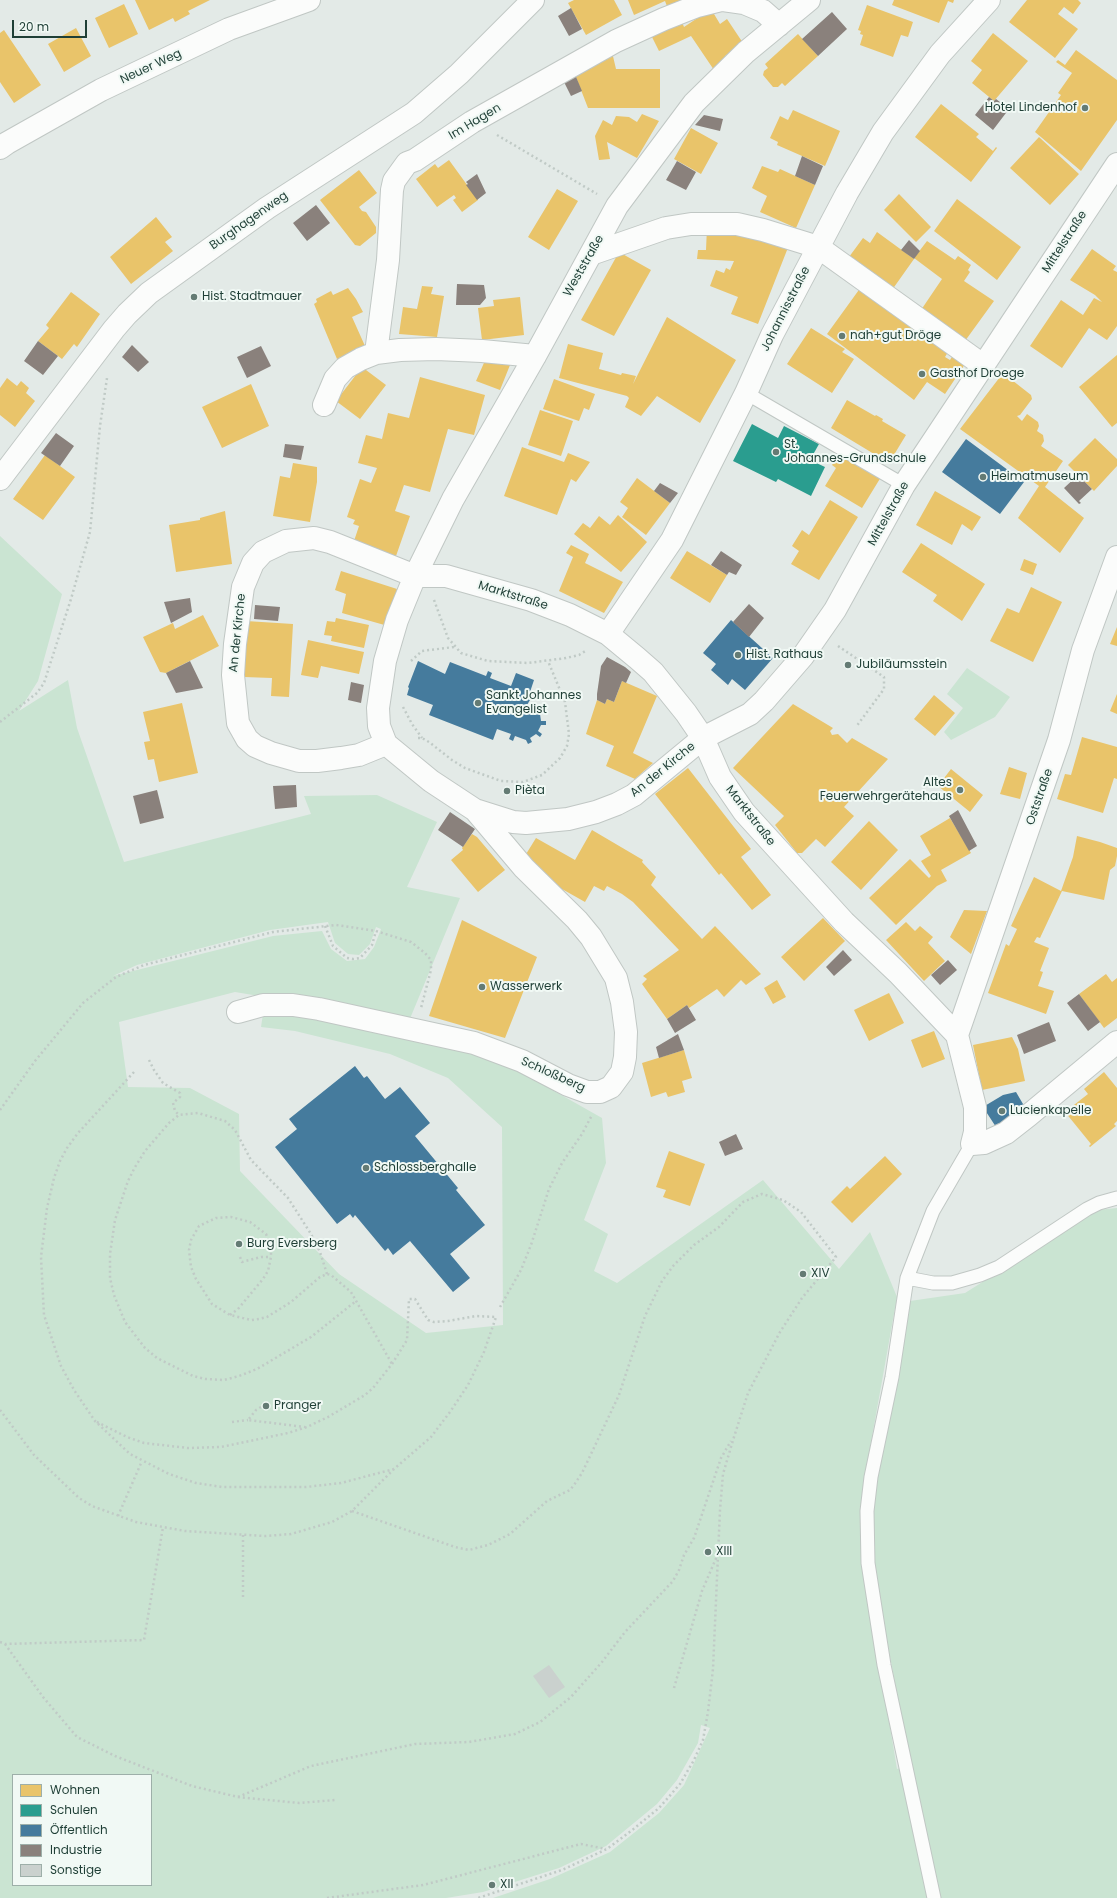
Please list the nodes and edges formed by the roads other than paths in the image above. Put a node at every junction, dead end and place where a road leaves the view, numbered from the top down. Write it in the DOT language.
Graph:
graph roads {
  1 [pos="309,0"];
  2 [pos="534,0"];
  3 [pos="722,0"];
  4 [pos="809,0"];
  5 [pos="989,0"];
  6 [pos="779,25"];
  7 [pos="0,148"];
  8 [pos="1117,164"];
  9 [pos="818,247"];
  10 [pos="591,254"];
  11 [pos="376,353"];
  12 [pos="535,356"];
  13 [pos="984,366"];
  14 [pos="746,392"];
  15 [pos="324,405"];
  16 [pos="0,479"];
  17 [pos="904,485"];
  18 [pos="1117,557"];
  19 [pos="415,576"];
  20 [pos="608,634"];
  21 [pos="703,738"];
  22 [pos="386,744"];
  23 [pos="475,810"];
  24 [pos="238,1012"];
  25 [pos="957,1035"];
  26 [pos="1117,1042"];
  27 [pos="972,1144"];
  28 [pos="1117,1198"];
  29 [pos="907,1278"];
  30 [pos="934,1898"];
  1 -- 7 [label="street, Neuer Weg"];
  2 -- 16 [label="street, Burghagenweg"];
  3 -- 6 [label="street, Im Hagen"];
  3 -- 11 [label="street, Im Hagen"];
  4 -- 6 [label="street, Weststraße"];
  5 -- 9 [label="street, Johannisstraße"];
  6 -- 10 [label="street, Weststraße"];
  8 -- 13 [label="street, Mittelstraße"];
  9 -- 10 [label="street"];
  9 -- 13 [label="street"];
  9 -- 14 [label="street, Johannisstraße"];
  10 -- 12 [label="street, Weststraße"];
  11 -- 12 [label="street"];
  11 -- 15 [label="street"];
  12 -- 19 [label="street, Weststraße"];
  13 -- 17 [label="street, Mittelstraße"];
  14 -- 17 [label="lane"];
  14 -- 20 [label="street, Johannisstraße"];
  17 -- 21 [label="street, Mittelstraße"];
  18 -- 25 [label="street, Oststraße"];
  19 -- 20 [label="street, Marktstraße"];
  19 -- 22 [label="street, An der Kirche"];
  19 -- 22 [label="street, An der Kirche"];
  20 -- 21 [label="street, Marktstraße"];
  21 -- 23 [label="street, An der Kirche"];
  21 -- 25 [label="street, Marktstraße"];
  22 -- 23 [label="street, An der Kirche"];
  23 -- 24 [label="street, Schloßberg"];
  25 -- 27 [label="street, Marktstraße"];
  26 -- 27 [label="street"];
  27 -- 29 [label="lane"];
  28 -- 29 [label="lane"];
  29 -- 30 [label="lane"];
}
